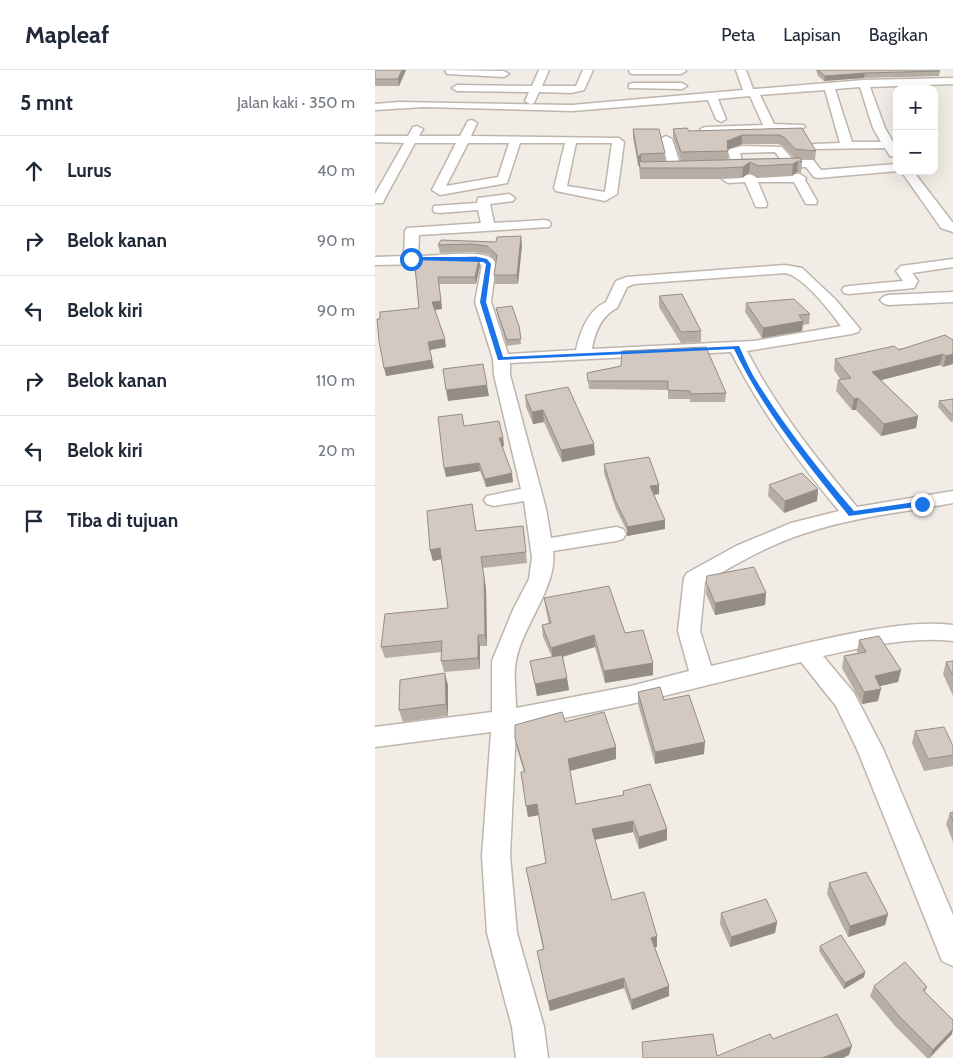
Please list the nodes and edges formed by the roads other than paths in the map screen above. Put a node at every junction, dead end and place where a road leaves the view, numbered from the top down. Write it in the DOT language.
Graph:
graph roads {
  1 [pos="450,70"];
  2 [pos="588,70"];
  3 [pos="681,70"];
  4 [pos="741,70"];
  5 [pos="888,70"];
  6 [pos="941,70"];
  7 [pos="633,71"];
  8 [pos="539,74"];
  9 [pos="513,75"];
  10 [pos="952,81"];
  11 [pos="899,82"];
  12 [pos="864,84"];
  13 [pos="633,86"];
  14 [pos="682,86"];
  15 [pos="829,86"];
  16 [pos="457,88"];
  17 [pos="534,90"];
  18 [pos="751,92"];
  19 [pos="711,95"];
  20 [pos="683,99"];
  21 [pos="375,107"];
  22 [pos="524,116"];
  23 [pos="721,119"];
  24 [pos="472,123"];
  25 [pos="420,125"];
  26 [pos="799,127"];
  27 [pos="707,130"];
  28 [pos="775,138"];
  29 [pos="375,139"];
  30 [pos="411,139"];
  31 [pos="464,139"];
  32 [pos="514,139"];
  33 [pos="666,139"];
  34 [pos="725,139"];
  35 [pos="571,140"];
  36 [pos="887,145"];
  37 [pos="847,146"];
  38 [pos="815,147"];
  39 [pos="734,151"];
  40 [pos="893,153"];
  41 [pos="763,164"];
  42 [pos="790,164"];
  43 [pos="736,165"];
  44 [pos="691,166"];
  45 [pos="893,168"];
  46 [pos="818,174"];
  47 [pos="910,175"];
  48 [pos="798,178"];
  49 [pos="728,179"];
  50 [pos="750,179"];
  51 [pos="509,198"];
  52 [pos="377,200"];
  53 [pos="811,201"];
  54 [pos="761,204"];
  55 [pos="483,206"];
  56 [pos="439,209"];
  57 [pos="544,223"];
  58 [pos="488,227"];
  59 [pos="953,228"];
  60 [pos="411,259"];
  61 [pos="375,261"];
  62 [pos="953,263"];
  63 [pos="849,290"];
  64 [pos="953,297"];
  65 [pos="888,300"];
  66 [pos="737,347"];
  67 [pos="583,354"];
  68 [pos="501,359"];
  69 [pos="532,493"];
  70 [pos="953,497"];
  71 [pos="494,500"];
  72 [pos="852,514"];
  73 [pos="615,534"];
  74 [pos="541,546"];
  75 [pos="953,633"];
  76 [pos="807,652"];
  77 [pos="703,678"];
  78 [pos="504,720"];
  79 [pos="375,737"];
  80 [pos="953,951"];
  81 [pos="531,1058"];
  1 -- 9 [label="street"];
  2 -- 17 [label="street"];
  3 -- 7 [label="street"];
  3 -- 14 [label="street"];
  4 -- 18 [label="street"];
  5 -- 11 [label="street"];
  6 -- 10 [label="street"];
  8 -- 17 [label="street"];
  10 -- 11 [label="street"];
  11 -- 12 [label="street"];
  12 -- 15 [label="street"];
  12 -- 36 [label="street"];
  13 -- 14 [label="street"];
  14 -- 20 [label="street"];
  15 -- 18 [label="street"];
  15 -- 37 [label="street"];
  16 -- 17 [label="street"];
  17 -- 22 [label="street"];
  18 -- 19 [label="street"];
  18 -- 28 [label="street"];
  19 -- 20 [label="street"];
  19 -- 23 [label="street"];
  20 -- 22 [label="street"];
  21 -- 22 [label="street"];
  22 -- 32 [label="street"];
  22 -- 32 [label="street"];
  24 -- 31 [label="street"];
  25 -- 30 [label="street"];
  26 -- 28 [label="street"];
  27 -- 28 [label="street"];
  28 -- 39 [label="street"];
  28 -- 42 [label="street"];
  29 -- 30 [label="street"];
  30 -- 31 [label="street"];
  30 -- 52 [label="street"];
  31 -- 32 [label="street"];
  31 -- 32 [label="street"];
  32 -- 35 [label="street"];
  33 -- 44 [label="street"];
  34 -- 39 [label="street"];
  35 -- 35 [label="street"];
  36 -- 37 [label="street"];
  36 -- 40 [label="street"];
  37 -- 38 [label="street"];
  39 -- 43 [label="street"];
  41 -- 42 [label="street"];
  42 -- 46 [label="street"];
  45 -- 46 [label="street"];
  46 -- 48 [label="street"];
  47 -- 59 [label="street"];
  48 -- 50 [label="street"];
  48 -- 53 [label="street"];
  49 -- 50 [label="street"];
  50 -- 54 [label="street"];
  51 -- 55 [label="street"];
  55 -- 56 [label="street"];
  55 -- 58 [label="street"];
  57 -- 58 [label="street"];
  58 -- 60 [label="street"];
  60 -- 61 [label="street"];
  60 -- 68 [label="street"];
  62 -- 63 [label="street"];
  64 -- 65 [label="street"];
  66 -- 67 [label="street"];
  66 -- 67 [label="street"];
  66 -- 72 [label="street"];
  67 -- 68 [label="street"];
  68 -- 69 [label="street"];
  69 -- 71 [label="street"];
  69 -- 74 [label="street"];
  70 -- 72 [label="street"];
  72 -- 77 [label="street"];
  73 -- 74 [label="street"];
  74 -- 78 [label="street"];
  75 -- 76 [label="street"];
  76 -- 77 [label="street"];
  76 -- 80 [label="street"];
  77 -- 78 [label="street"];
  78 -- 79 [label="street"];
  78 -- 81 [label="street"];
}
